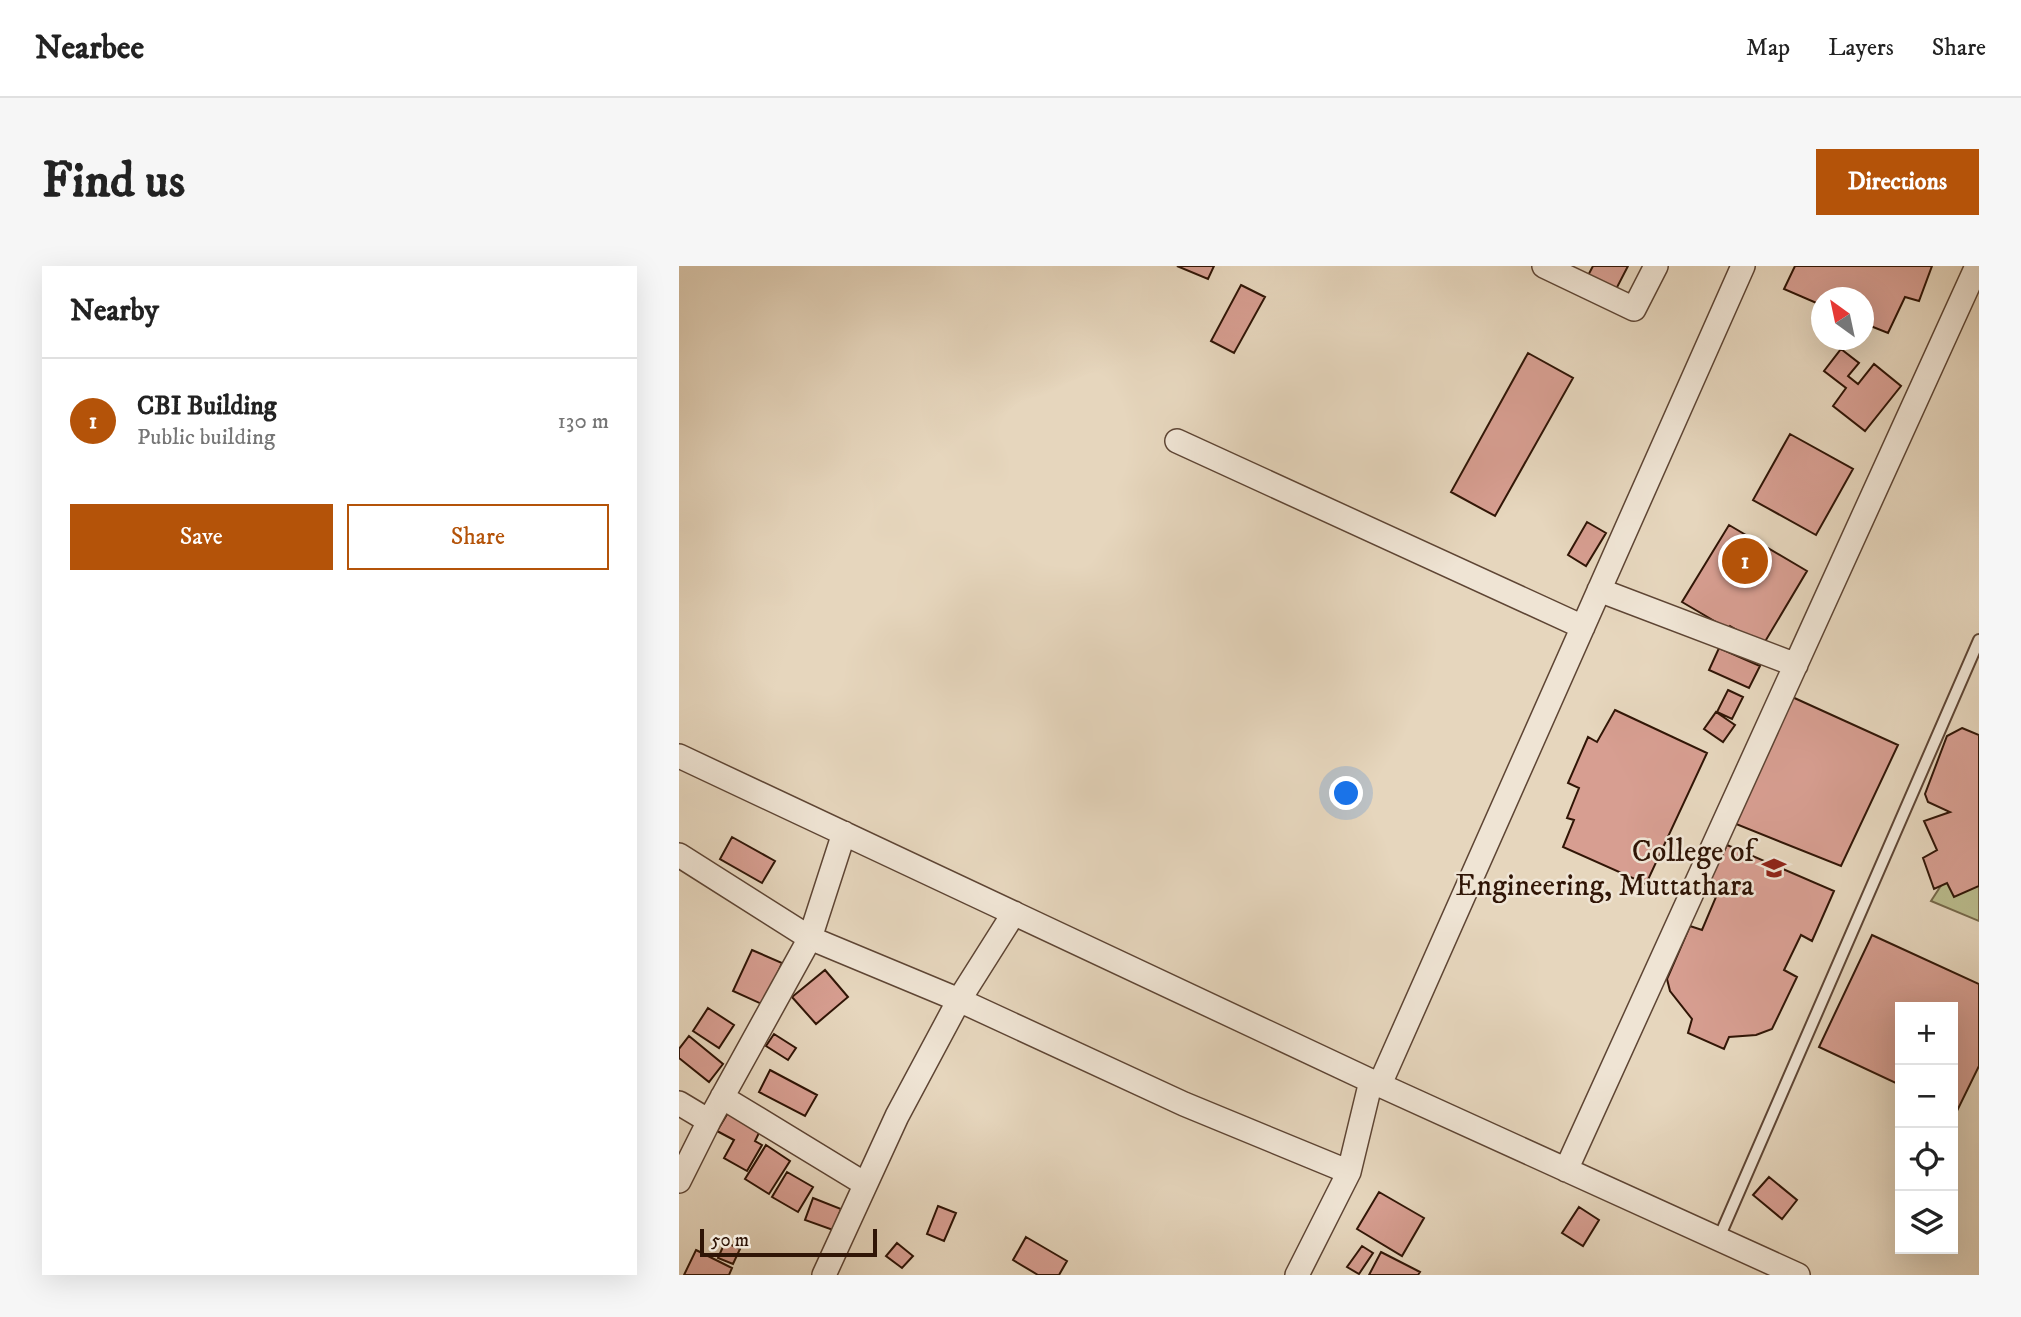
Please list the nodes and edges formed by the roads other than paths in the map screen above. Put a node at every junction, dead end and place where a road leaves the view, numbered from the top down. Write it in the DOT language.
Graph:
graph roads {
  1 [pos="1543,266"];
  2 [pos="1656,266"];
  3 [pos="1743,266"];
  4 [pos="1977,266"];
  5 [pos="1567,271"];
  6 [pos="1177,441"];
  7 [pos="1599,590"];
  8 [pos="1583,627"];
  9 [pos="1979,640"];
  10 [pos="1796,665"];
  11 [pos="679,756"];
  12 [pos="844,833"];
  13 [pos="679,855"];
  14 [pos="1014,913"];
  15 [pos="810,938"];
  16 [pos="959,1000"];
  17 [pos="1375,1083"];
  18 [pos="722,1097"];
  19 [pos="679,1103"];
  20 [pos="709,1121"];
  21 [pos="1566,1170"];
  22 [pos="1349,1172"];
  23 [pos="679,1181"];
  24 [pos="865,1184"];
  25 [pos="1719,1240"];
  26 [pos="824,1275"];
  27 [pos="1297,1275"];
  28 [pos="1798,1275"];
  1 -- 5 [label="street"];
  2 -- 5 [label="street"];
  3 -- 7 [label="street"];
  4 -- 10 [label="street"];
  6 -- 8 [label="street"];
  7 -- 8 [label="street"];
  7 -- 10 [label="street"];
  8 -- 17 [label="street"];
  9 -- 25 [label="lane"];
  10 -- 21 [label="street"];
  11 -- 12 [label="street"];
  12 -- 14 [label="street"];
  12 -- 15 [label="street"];
  13 -- 15 [label="street"];
  14 -- 16 [label="street"];
  14 -- 17 [label="street"];
  15 -- 16 [label="street"];
  15 -- 18 [label="street"];
  16 -- 22 [label="street"];
  16 -- 24 [label="street"];
  17 -- 21 [label="street"];
  17 -- 22 [label="street"];
  18 -- 20 [label="street"];
  18 -- 24 [label="street"];
  19 -- 20 [label="street"];
  20 -- 23 [label="street"];
  21 -- 25 [label="street"];
  22 -- 27 [label="street"];
  24 -- 26 [label="street"];
  25 -- 28 [label="street"];
}
